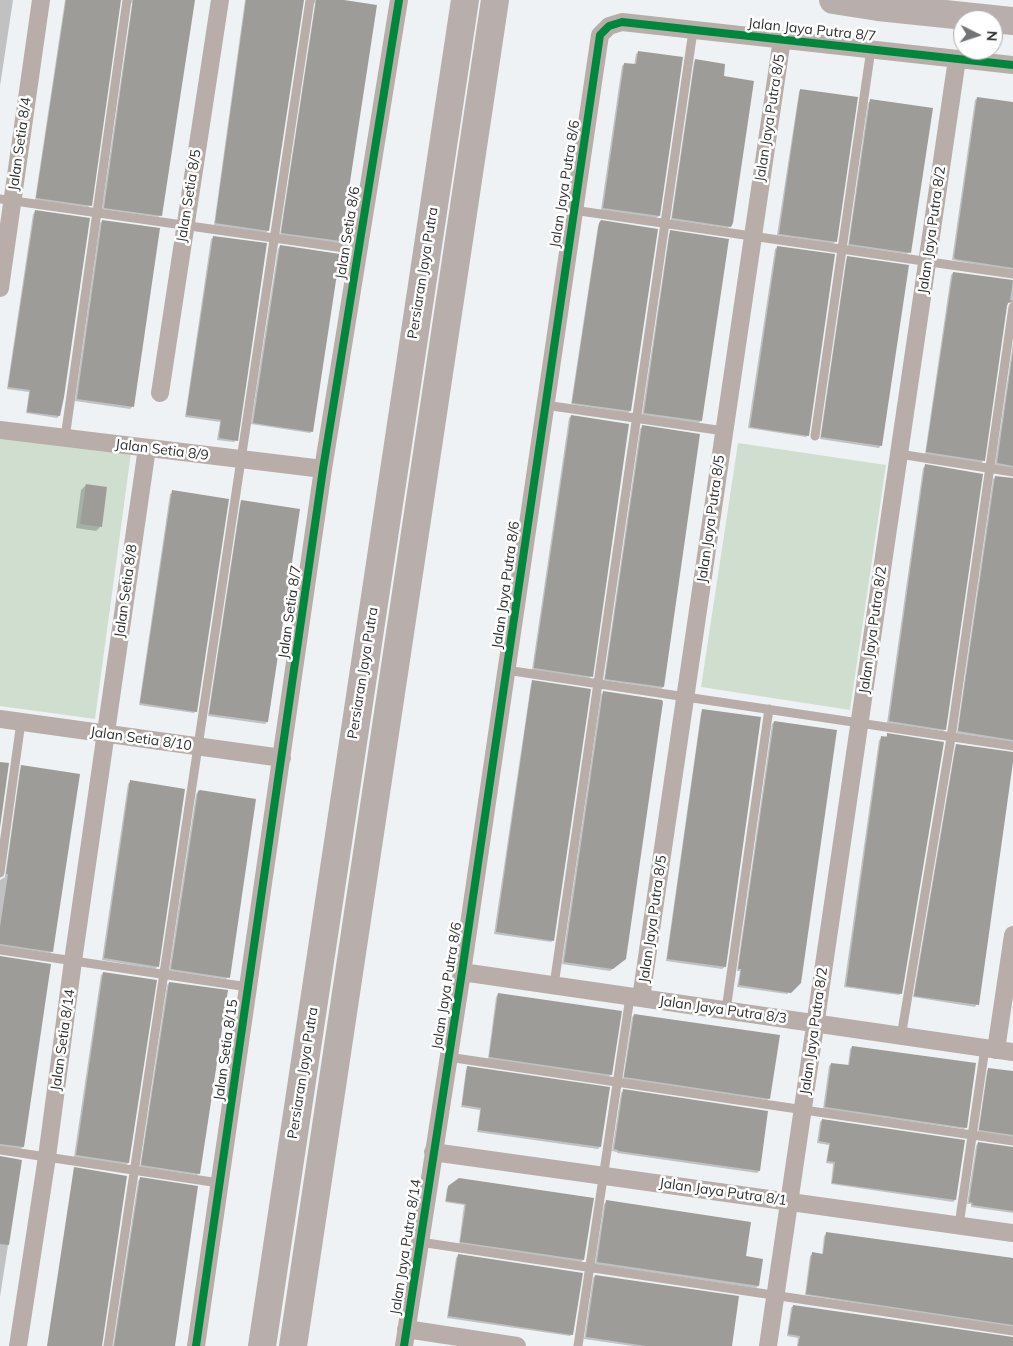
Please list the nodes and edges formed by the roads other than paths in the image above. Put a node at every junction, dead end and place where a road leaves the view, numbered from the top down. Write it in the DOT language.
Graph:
graph roads {
  1 [pos="41,0"];
  2 [pos="127,0"];
  3 [pos="220,0"];
  4 [pos="310,0"];
  5 [pos="399,0"];
  6 [pos="495,0"];
  7 [pos="502,0"];
  8 [pos="833,0"];
  9 [pos="460,9"];
  10 [pos="1013,21"];
  11 [pos="609,26"];
  12 [pos="490,28"];
  13 [pos="693,31"];
  14 [pos="782,39"];
  15 [pos="871,49"];
  16 [pos="953,59"];
  17 [pos="957,60"];
  18 [pos="966,60"];
  19 [pos="1013,65"];
  20 [pos="6,200"];
  21 [pos="573,210"];
  22 [pos="96,212"];
  23 [pos="665,223"];
  24 [pos="185,225"];
  25 [pos="752,236"];
  26 [pos="274,238"];
  27 [pos="842,249"];
  28 [pos="358,250"];
  29 [pos="927,262"];
  30 [pos="1013,274"];
  31 [pos="0,288"];
  32 [pos="1013,307"];
  33 [pos="160,392"];
  34 [pos="545,405"];
  35 [pos="636,419"];
  36 [pos="0,430"];
  37 [pos="724,431"];
  38 [pos="815,436"];
  39 [pos="65,438"];
  40 [pos="147,448"];
  41 [pos="899,454"];
  42 [pos="241,459"];
  43 [pos="323,469"];
  44 [pos="990,469"];
  45 [pos="1013,472"];
  46 [pos="506,670"];
  47 [pos="598,684"];
  48 [pos="685,696"];
  49 [pos="769,709"];
  50 [pos="0,719"];
  51 [pos="21,722"];
  52 [pos="859,724"];
  53 [pos="106,734"];
  54 [pos="951,738"];
  55 [pos="1013,746"];
  56 [pos="199,747"];
  57 [pos="282,758"];
  58 [pos="0,873"];
  59 [pos="1013,935"];
  60 [pos="0,950"];
  61 [pos="73,961"];
  62 [pos="462,972"];
  63 [pos="164,975"];
  64 [pos="554,985"];
  65 [pos="248,988"];
  66 [pos="636,997"];
  67 [pos="726,1010"];
  68 [pos="814,1024"];
  69 [pos="901,1037"];
  70 [pos="998,1050"];
  71 [pos="448,1057"];
  72 [pos="618,1082"];
  73 [pos="803,1110"];
  74 [pos="972,1135"];
  75 [pos="1013,1141"];
  76 [pos="0,1150"];
  77 [pos="433,1152"];
  78 [pos="47,1157"];
  79 [pos="135,1170"];
  80 [pos="604,1176"];
  81 [pos="219,1183"];
  82 [pos="790,1202"];
  83 [pos="959,1225"];
  84 [pos="1013,1233"];
  85 [pos="420,1242"];
  86 [pos="590,1268"];
  87 [pos="777,1296"];
  88 [pos="1013,1330"];
  89 [pos="405,1338"];
  90 [pos="495,1344"];
  91 [pos="18,1346"];
  92 [pos="108,1346"];
  93 [pos="196,1346"];
  94 [pos="262,1346"];
  95 [pos="293,1346"];
  96 [pos="517,1346"];
  97 [pos="578,1346"];
  98 [pos="768,1346"];
  1 -- 20 [label="street, Jalan Setia 8/4"];
  2 -- 22 [label="lane"];
  3 -- 24 [label="street, Jalan Setia 8/5"];
  4 -- 26 [label="lane"];
  5 -- 28 [label="street, Jalan Setia 8/6"];
  6 -- 12 [label="main road"];
  7 -- 12 [label="main road"];
  8 -- 10 [label="main road"];
  9 -- 94 [label="main road, Persiaran Jaya Putra"];
  11 -- 13 [label="street, Jalan Jaya Putra 8/7"];
  11 -- 21 [label="street, Jalan Jaya Putra 8/6"];
  12 -- 95 [label="main road"];
  13 -- 14 [label="street, Jalan Jaya Putra 8/7"];
  13 -- 23 [label="lane"];
  14 -- 15 [label="street, Jalan Jaya Putra 8/7"];
  14 -- 25 [label="street, Jalan Jaya Putra 8/5"];
  15 -- 16 [label="street, Jalan Jaya Putra 8/7"];
  15 -- 27 [label="lane"];
  17 -- 29 [label="street, Jalan Jaya Putra 8/2"];
  18 -- 19 [label="street, Jalan Jaya Putra 8/7"];
  20 -- 22 [label="lane"];
  20 -- 31 [label="street, Jalan Setia 8/4"];
  21 -- 23 [label="lane"];
  21 -- 34 [label="street, Jalan Jaya Putra 8/6"];
  22 -- 24 [label="lane"];
  22 -- 39 [label="lane"];
  23 -- 25 [label="lane"];
  23 -- 35 [label="lane"];
  24 -- 26 [label="lane"];
  24 -- 33 [label="street, Jalan Setia 8/5"];
  25 -- 27 [label="lane"];
  25 -- 37 [label="street, Jalan Jaya Putra 8/5"];
  26 -- 28 [label="lane"];
  26 -- 42 [label="lane"];
  27 -- 29 [label="lane"];
  27 -- 38 [label="lane"];
  28 -- 43 [label="street, Jalan Setia 8/6"];
  29 -- 30 [label="lane"];
  29 -- 41 [label="street, Jalan Jaya Putra 8/2"];
  32 -- 44 [label="lane"];
  34 -- 35 [label="lane"];
  34 -- 46 [label="street, Jalan Jaya Putra 8/6"];
  35 -- 37 [label="lane"];
  35 -- 47 [label="lane"];
  36 -- 39 [label="street, Jalan Setia 8/9"];
  37 -- 48 [label="street, Jalan Jaya Putra 8/5"];
  39 -- 40 [label="street, Jalan Setia 8/9"];
  40 -- 42 [label="street, Jalan Setia 8/9"];
  40 -- 53 [label="street, Jalan Setia 8/8"];
  41 -- 44 [label="lane"];
  41 -- 52 [label="street, Jalan Jaya Putra 8/2"];
  42 -- 43 [label="street, Jalan Setia 8/9"];
  42 -- 56 [label="lane"];
  43 -- 57 [label="street, Jalan Setia 8/7"];
  44 -- 45 [label="lane"];
  44 -- 54 [label="lane"];
  46 -- 47 [label="lane"];
  46 -- 62 [label="street, Jalan Jaya Putra 8/6"];
  47 -- 48 [label="lane"];
  47 -- 64 [label="lane"];
  48 -- 49 [label="lane"];
  48 -- 66 [label="street, Jalan Jaya Putra 8/5"];
  49 -- 52 [label="lane"];
  49 -- 67 [label="lane"];
  50 -- 51 [label="street, Jalan Setia 8/10"];
  51 -- 53 [label="street, Jalan Setia 8/10"];
  51 -- 58 [label="lane"];
  52 -- 54 [label="lane"];
  52 -- 68 [label="street, Jalan Jaya Putra 8/2"];
  53 -- 56 [label="street, Jalan Setia 8/10"];
  53 -- 61 [label="street, Jalan Setia 8/14"];
  54 -- 55 [label="lane"];
  54 -- 69 [label="lane"];
  56 -- 57 [label="street, Jalan Setia 8/10"];
  56 -- 63 [label="lane"];
  57 -- 65 [label="street, Jalan Setia 8/15"];
  59 -- 70 [label="street"];
  60 -- 61 [label="lane"];
  61 -- 63 [label="lane"];
  61 -- 78 [label="street, Jalan Setia 8/14"];
  62 -- 64 [label="street, Jalan Jaya Putra 8/3"];
  62 -- 71 [label="street, Jalan Jaya Putra 8/6"];
  63 -- 65 [label="lane"];
  63 -- 79 [label="lane"];
  64 -- 66 [label="street, Jalan Jaya Putra 8/3"];
  65 -- 81 [label="street, Jalan Setia 8/15"];
  66 -- 67 [label="street, Jalan Jaya Putra 8/3"];
  66 -- 72 [label="lane"];
  67 -- 68 [label="street, Jalan Jaya Putra 8/3"];
  68 -- 69 [label="street, Jalan Jaya Putra 8/3"];
  68 -- 73 [label="street, Jalan Jaya Putra 8/2"];
  69 -- 70 [label="street, Jalan Jaya Putra 8/3"];
  70 -- 74 [label="lane"];
  71 -- 72 [label="lane"];
  71 -- 77 [label="street, Jalan Jaya Putra 8/6"];
  72 -- 73 [label="lane"];
  72 -- 80 [label="lane"];
  73 -- 74 [label="lane"];
  73 -- 82 [label="street, Jalan Jaya Putra 8/2"];
  74 -- 75 [label="lane"];
  74 -- 83 [label="lane"];
  76 -- 78 [label="lane"];
  77 -- 80 [label="street, Jalan Jaya Putra 8/1"];
  77 -- 85 [label="street, Jalan Jaya Putra 8/14"];
  78 -- 79 [label="lane"];
  78 -- 91 [label="street, Jalan Setia 8/14"];
  79 -- 81 [label="lane"];
  79 -- 92 [label="lane"];
  80 -- 82 [label="street, Jalan Jaya Putra 8/1"];
  80 -- 86 [label="lane"];
  81 -- 93 [label="street, Jalan Setia 8/15"];
  82 -- 83 [label="street, Jalan Jaya Putra 8/1"];
  82 -- 87 [label="street, Jalan Jaya Putra 8/2"];
  83 -- 84 [label="street, Jalan Jaya Putra 8/1"];
  85 -- 86 [label="lane"];
  85 -- 89 [label="street, Jalan Jaya Putra 8/14"];
  86 -- 87 [label="lane"];
  86 -- 97 [label="lane"];
  87 -- 88 [label="lane"];
  87 -- 98 [label="street, Jalan Jaya Putra 8/2"];
  89 -- 90 [label="street"];
  90 -- 96 [label="street"];
}
